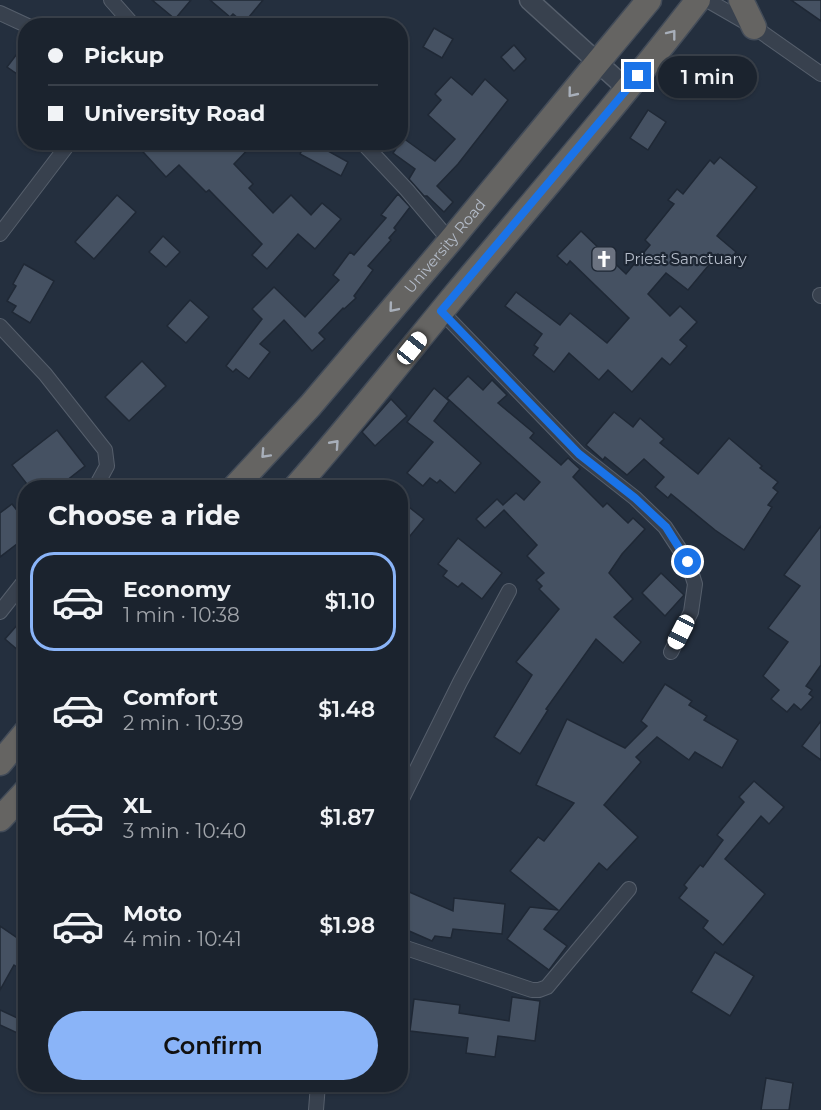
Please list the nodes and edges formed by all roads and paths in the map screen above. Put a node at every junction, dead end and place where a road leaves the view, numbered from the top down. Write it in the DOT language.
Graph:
graph roads {
  1 [pos="111,0"];
  2 [pos="529,0"];
  3 [pos="650,0"];
  4 [pos="698,0"];
  5 [pos="707,0"];
  6 [pos="741,0"];
  7 [pos="0,13"];
  8 [pos="127,18"];
  9 [pos="18,21"];
  10 [pos="754,27"];
  11 [pos="597,62"];
  12 [pos="821,74"];
  13 [pos="627,89"];
  14 [pos="64,150"];
  15 [pos="370,150"];
  16 [pos="0,234"];
  17 [pos="450,241"];
  18 [pos="441,311"];
  19 [pos="0,326"];
  20 [pos="99,480"];
  21 [pos="241,480"];
  22 [pos="302,480"];
  23 [pos="18,588"];
  24 [pos="509,591"];
  25 [pos="2,606"];
  26 [pos="671,652"];
  27 [pos="18,742"];
  28 [pos="0,763"];
  29 [pos="408,787"];
  30 [pos="18,800"];
  31 [pos="0,819"];
  32 [pos="629,889"];
  33 [pos="408,949"];
  34 [pos="317,1092"];
  35 [pos="316,1110"];
  1 -- 8 [label="street"];
  2 -- 11 [label="street"];
  3 -- 11 [label="highway, University Road"];
  13 -- 4 [label="highway, one-way"];
  5 -- 10 [label="street"];
  6 -- 10 [label="highway"];
  7 -- 9 [label="street"];
  10 -- 12 [label="street"];
  11 -- 13 [label="street"];
  11 -- 17 [label="highway, University Road, one-way"];
  13 -- 18 [label="highway"];
  14 -- 16 [label="street"];
  15 -- 17 [label="street"];
  17 -- 21 [label="highway, University Road, one-way"];
  22 -- 18 [label="highway, one-way"];
  18 -- 26 [label="street"];
  19 -- 20 [label="street"];
  23 -- 25 [label="street"];
  24 -- 29 [label="street"];
  27 -- 28 [label="highway"];
  30 -- 31 [label="highway"];
  32 -- 33 [label="street"];
  34 -- 35 [label="street"];
}
